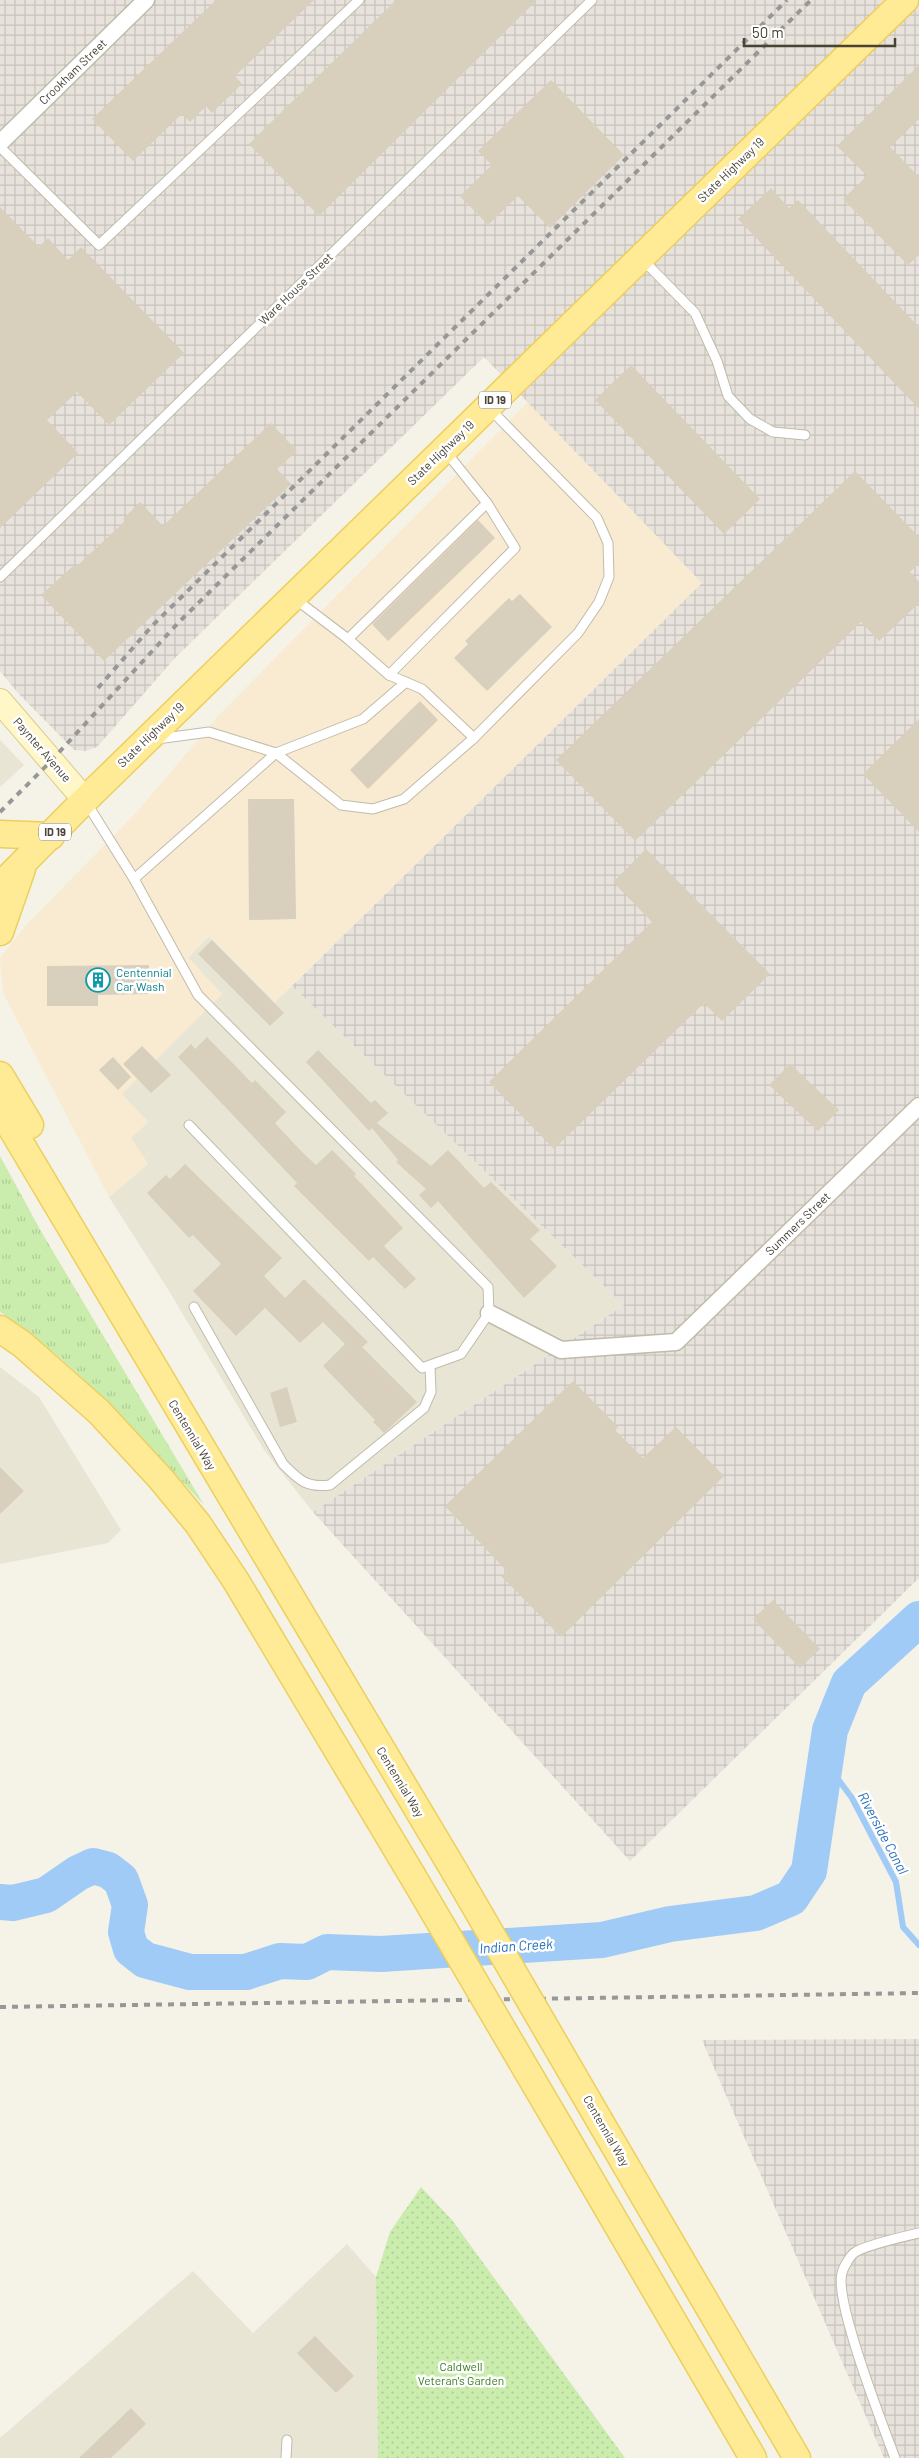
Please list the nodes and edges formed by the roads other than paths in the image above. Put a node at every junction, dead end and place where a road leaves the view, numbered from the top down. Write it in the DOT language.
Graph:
graph roads {
  1 [pos="146,0"];
  2 [pos="359,0"];
  3 [pos="592,0"];
  4 [pos="905,0"];
  5 [pos="0,143"];
  6 [pos="0,147"];
  7 [pos="641,258"];
  8 [pos="488,407"];
  9 [pos="805,435"];
  10 [pos="444,450"];
  11 [pos="487,503"];
  12 [pos="0,577"];
  13 [pos="293,596"];
  14 [pos="348,639"];
  15 [pos="389,675"];
  16 [pos="406,682"];
  17 [pos="0,701"];
  18 [pos="474,738"];
  19 [pos="145,741"];
  20 [pos="276,753"];
  21 [pos="85,800"];
  22 [pos="0,834"];
  23 [pos="51,836"];
  24 [pos="24,864"];
  25 [pos="134,879"];
  26 [pos="0,886"];
  27 [pos="0,932"];
  28 [pos="0,1075"];
  29 [pos="919,1106"];
  30 [pos="0,1109"];
  31 [pos="189,1125"];
  32 [pos="194,1307"];
  33 [pos="489,1313"];
  34 [pos="0,1329"];
  35 [pos="430,1366"];
  36 [pos="178,1410"];
  37 [pos="919,2233"];
  38 [pos="287,2440"];
  39 [pos="286,2458"];
  40 [pos="753,2458"];
  41 [pos="797,2458"];
  42 [pos="896,2458"];
  1 -- 5 [label="street, Crookham Street"];
  2 -- 6 [label="lane"];
  3 -- 12 [label="lane, Ware House Street"];
  4 -- 7 [label="main road, State Highway 19 / ID 19"];
  7 -- 8 [label="main road, State Highway 19 / ID 19"];
  7 -- 9 [label="lane"];
  8 -- 10 [label="main road, State Highway 19 / ID 19"];
  8 -- 18 [label="lane"];
  10 -- 11 [label="lane"];
  10 -- 13 [label="main road, State Highway 19 / ID 19"];
  11 -- 14 [label="lane"];
  11 -- 15 [label="lane"];
  13 -- 14 [label="lane"];
  13 -- 19 [label="main road, State Highway 19 / ID 19"];
  14 -- 15 [label="lane"];
  15 -- 16 [label="lane"];
  16 -- 18 [label="lane"];
  16 -- 20 [label="lane"];
  17 -- 21 [label="street, Paynter Avenue"];
  18 -- 20 [label="lane"];
  19 -- 20 [label="lane"];
  19 -- 21 [label="main road, State Highway 19 / ID 19"];
  20 -- 25 [label="lane"];
  21 -- 23 [label="main road, State Highway 19 / ID 19"];
  21 -- 25 [label="lane"];
  22 -- 23 [label="main road"];
  23 -- 24 [label="main road, State Highway 19 / ID 19"];
  24 -- 26 [label="main road, State Highway 19 / ID 19"];
  24 -- 27 [label="main road"];
  25 -- 33 [label="lane"];
  28 -- 36 [label="main road"];
  29 -- 33 [label="street, Summers Street"];
  30 -- 36 [label="main road, Centennial Way"];
  31 -- 35 [label="lane"];
  32 -- 35 [label="lane"];
  33 -- 35 [label="lane"];
  34 -- 40 [label="main road, bridge"];
  36 -- 41 [label="main road, Centennial Way, bridge"];
  37 -- 42 [label="lane"];
  38 -- 39 [label="lane"];
}
